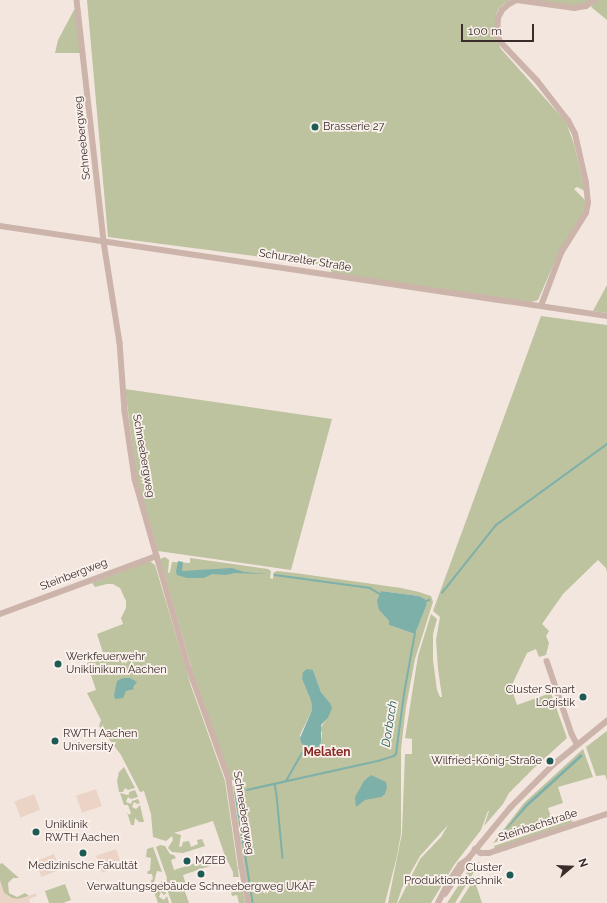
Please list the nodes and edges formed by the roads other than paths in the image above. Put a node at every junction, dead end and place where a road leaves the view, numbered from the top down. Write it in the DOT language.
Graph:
graph roads {
  1 [pos="77,0"];
  2 [pos="595,0"];
  3 [pos="0,226"];
  4 [pos="104,242"];
  5 [pos="541,306"];
  6 [pos="607,316"];
  7 [pos="156,556"];
  8 [pos="0,614"];
  9 [pos="547,661"];
  10 [pos="607,721"];
  11 [pos="577,744"];
  12 [pos="607,814"];
  13 [pos="476,849"];
  14 [pos="249,903"];
  15 [pos="438,903"];
  1 -- 4 [label="street, Schneebergweg"];
  2 -- 5 [label="street"];
  3 -- 4 [label="street, Schurzelter Straße"];
  4 -- 5 [label="street, Schurzelter Straße"];
  4 -- 7 [label="street, Schneebergweg"];
  5 -- 6 [label="street, Schurzelter Straße"];
  7 -- 8 [label="street, Steinbergweg"];
  7 -- 14 [label="street, Schneebergweg"];
  9 -- 11 [label="street"];
  10 -- 11 [label="street"];
  11 -- 13 [label="street"];
  12 -- 13 [label="street, Steinbachstraße"];
  13 -- 15 [label="street"];
}
